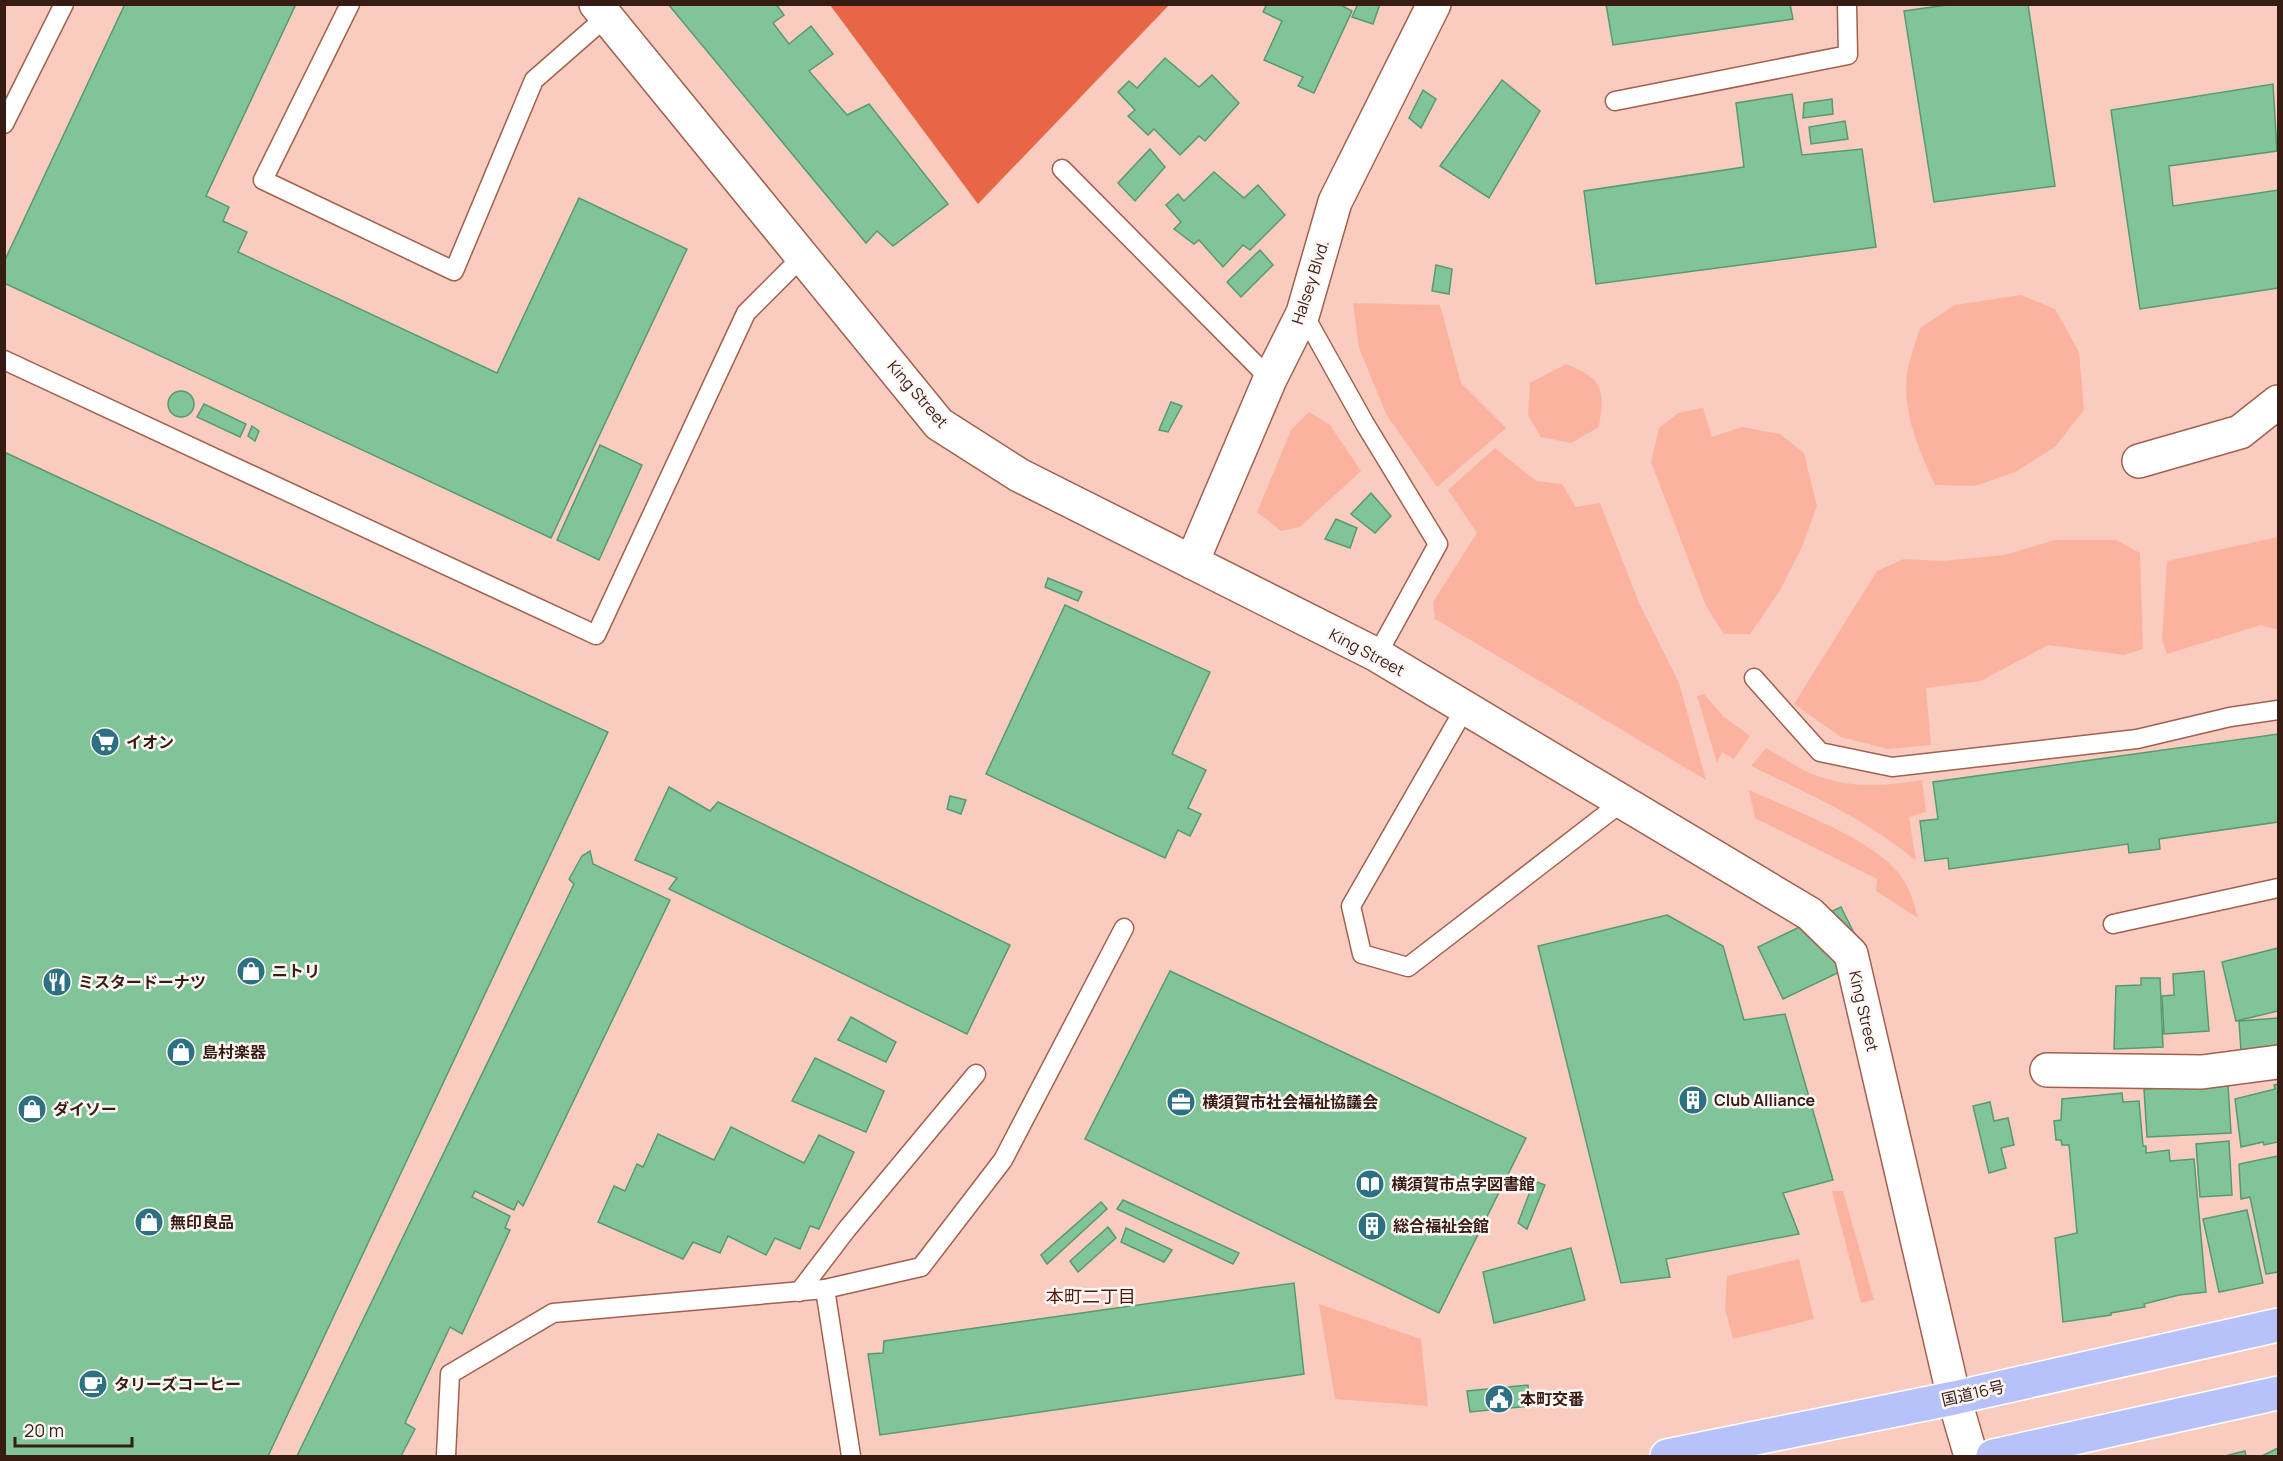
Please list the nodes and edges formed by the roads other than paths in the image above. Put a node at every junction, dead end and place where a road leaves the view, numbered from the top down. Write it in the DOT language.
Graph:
graph roads {
  1 [pos="64,4"];
  2 [pos="350,4"];
  3 [pos="1434,4"];
  4 [pos="1846,4"];
  5 [pos="601,11"];
  6 [pos="1615,101"];
  7 [pos="4,124"];
  8 [pos="1062,169"];
  9 [pos="802,257"];
  10 [pos="1303,313"];
  11 [pos="4,360"];
  12 [pos="1270,379"];
  13 [pos="2278,402"];
  14 [pos="2139,461"];
  15 [pos="1192,562"];
  16 [pos="1377,655"];
  17 [pos="1754,678"];
  18 [pos="1465,708"];
  19 [pos="2278,710"];
  20 [pos="1622,802"];
  21 [pos="2278,888"];
  22 [pos="2113,924"];
  23 [pos="1124,928"];
  24 [pos="2278,1062"];
  25 [pos="2047,1070"];
  26 [pos="976,1074"];
  27 [pos="825,1289"];
  28 [pos="799,1292"];
  29 [pos="2278,1325"];
  30 [pos="2278,1393"];
  31 [pos="1954,1398"];
  32 [pos="446,1456"];
  33 [pos="851,1456"];
  34 [pos="1667,1456"];
  35 [pos="1971,1456"];
  36 [pos="1993,1456"];
  1 -- 7 [label="lane"];
  2 -- 5 [label="lane"];
  3 -- 10 [label="street, Halsey Blvd."];
  4 -- 6 [label="lane"];
  5 -- 9 [label="street, King Street"];
  8 -- 12 [label="lane"];
  9 -- 11 [label="lane"];
  9 -- 15 [label="street, King Street"];
  10 -- 12 [label="street, Halsey Blvd."];
  10 -- 16 [label="lane"];
  12 -- 15 [label="street, Halsey Blvd."];
  13 -- 14 [label="street"];
  15 -- 16 [label="street, King Street"];
  16 -- 18 [label="street, King Street"];
  17 -- 19 [label="lane"];
  18 -- 20 [label="street, King Street"];
  18 -- 20 [label="lane"];
  20 -- 31 [label="street, King Street"];
  21 -- 22 [label="lane"];
  23 -- 27 [label="lane"];
  24 -- 25 [label="street"];
  26 -- 28 [label="lane"];
  27 -- 28 [label="lane"];
  27 -- 33 [label="lane"];
  28 -- 32 [label="lane"];
  29 -- 31 [label="highway, 国道16号"];
  30 -- 36 [label="highway"];
  31 -- 34 [label="highway, 国道16号"];
  31 -- 35 [label="street, King Street"];
}
